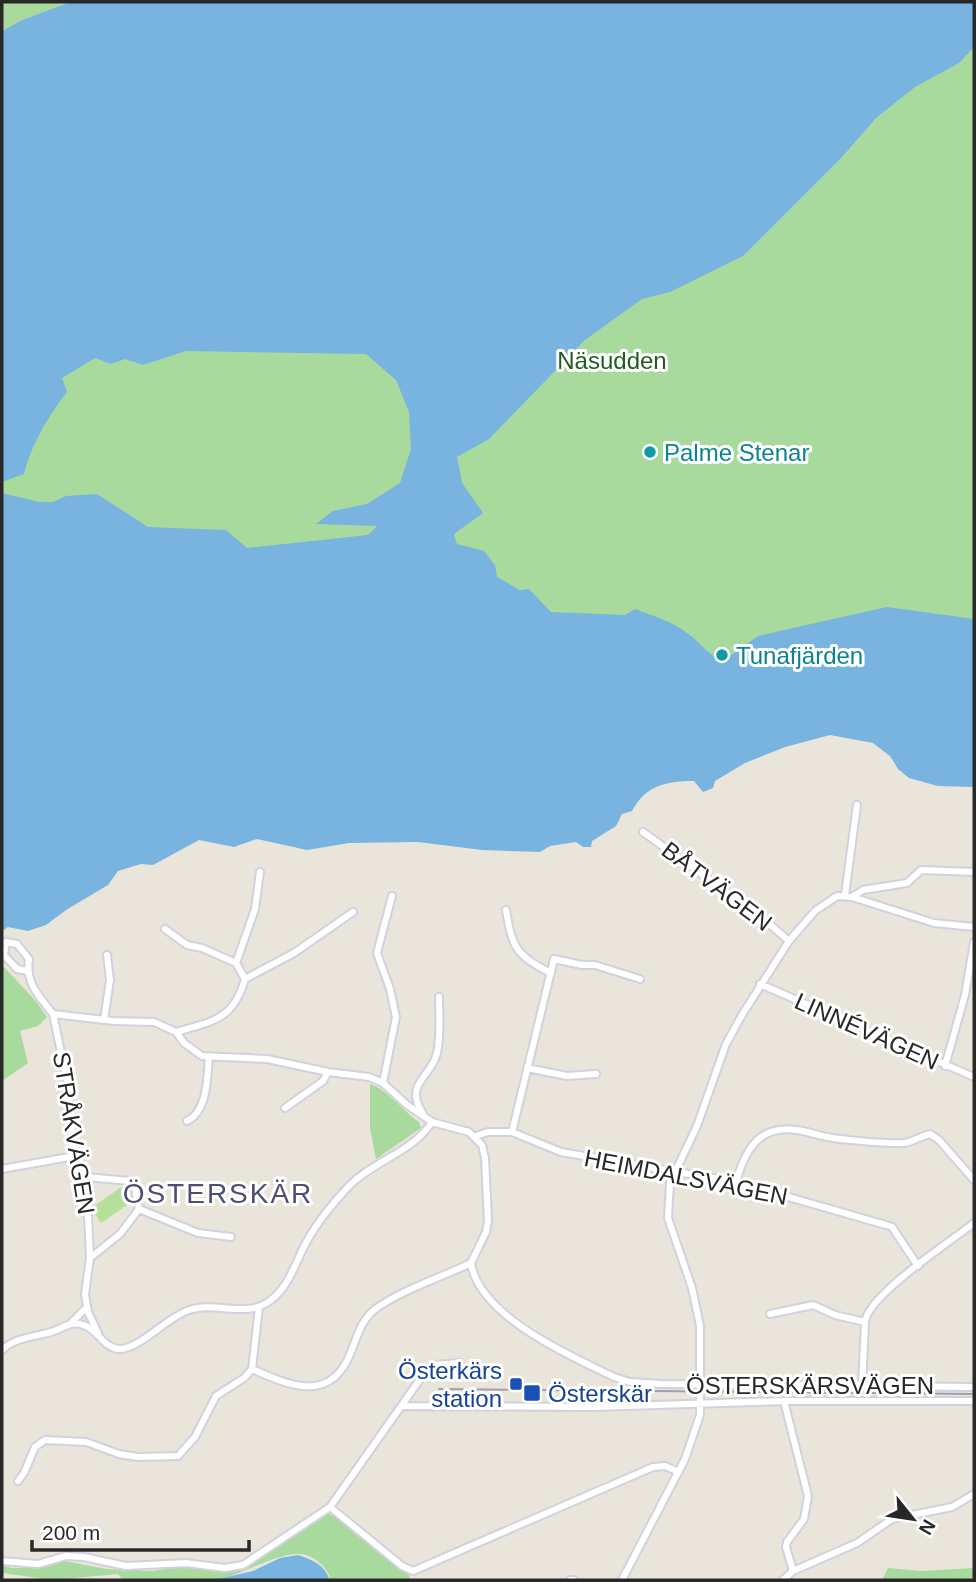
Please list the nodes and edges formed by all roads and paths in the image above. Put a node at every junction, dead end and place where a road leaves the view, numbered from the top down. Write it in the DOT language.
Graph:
graph roads {
  1 [pos="857,805"];
  2 [pos="643,832"];
  3 [pos="260,872"];
  4 [pos="974,873"];
  5 [pos="393,896"];
  6 [pos="848,896"];
  7 [pos="506,910"];
  8 [pos="353,912"];
  9 [pos="974,927"];
  10 [pos="165,929"];
  11 [pos="789,941"];
  12 [pos="974,942"];
  13 [pos="107,955"];
  14 [pos="236,964"];
  15 [pos="27,971"];
  16 [pos="551,973"];
  17 [pos="245,979"];
  18 [pos="640,979"];
  19 [pos="760,984"];
  20 [pos="439,997"];
  21 [pos="53,1014"];
  22 [pos="104,1020"];
  23 [pos="176,1032"];
  24 [pos="209,1057"];
  25 [pos="945,1066"];
  26 [pos="527,1068"];
  27 [pos="328,1072"];
  28 [pos="596,1074"];
  29 [pos="974,1077"];
  30 [pos="383,1083"];
  31 [pos="285,1108"];
  32 [pos="429,1120"];
  33 [pos="187,1121"];
  34 [pos="512,1132"];
  35 [pos="476,1136"];
  36 [pos="75,1156"];
  37 [pos="2,1168"];
  38 [pos="675,1172"];
  39 [pos="86,1177"];
  40 [pos="974,1180"];
  41 [pos="736,1182"];
  42 [pos="139,1209"];
  43 [pos="974,1223"];
  44 [pos="231,1237"];
  45 [pos="90,1258"];
  46 [pos="471,1263"];
  47 [pos="918,1266"];
  48 [pos="87,1307"];
  49 [pos="259,1307"];
  50 [pos="770,1314"];
  51 [pos="865,1322"];
  52 [pos="68,1325"];
  53 [pos="99,1335"];
  54 [pos="2,1350"];
  55 [pos="460,1363"];
  56 [pos="252,1369"];
  57 [pos="701,1384"];
  58 [pos="862,1386"];
  59 [pos="974,1387"];
  60 [pos="785,1401"];
  61 [pos="974,1401"];
  62 [pos="701,1403"];
  63 [pos="403,1406"];
  64 [pos="679,1472"];
  65 [pos="18,1482"];
  66 [pos="974,1494"];
  67 [pos="330,1507"];
  68 [pos="2,1561"];
  69 [pos="793,1571"];
  70 [pos="622,1580"];
  71 [pos="783,1580"];
  1 -- 6 [label="street"];
  2 -- 11 [label="street, BÅTVÄGEN"];
  3 -- 14 [label="street"];
  4 -- 6 [label="street"];
  5 -- 30 [label="street"];
  6 -- 9 [label="street"];
  6 -- 11 [label="street"];
  7 -- 16 [label="street"];
  8 -- 17 [label="street"];
  10 -- 14 [label="street"];
  11 -- 19 [label="street"];
  12 -- 25 [label="street"];
  13 -- 22 [label="street"];
  14 -- 17 [label="street"];
  15 -- 15 [label="street"];
  15 -- 21 [label="street"];
  16 -- 18 [label="street"];
  16 -- 26 [label="street"];
  17 -- 23 [label="street"];
  19 -- 25 [label="street, LINNÉVÄGEN"];
  19 -- 38 [label="street"];
  20 -- 32 [label="street"];
  21 -- 22 [label="street"];
  21 -- 36 [label="street, STRÅKVÄGEN"];
  22 -- 23 [label="street"];
  23 -- 24 [label="street"];
  24 -- 27 [label="street"];
  24 -- 33 [label="street"];
  25 -- 29 [label="street, LINNÉVÄGEN"];
  26 -- 28 [label="street"];
  26 -- 34 [label="street"];
  27 -- 30 [label="street"];
  27 -- 31 [label="street"];
  30 -- 32 [label="street"];
  32 -- 35 [label="street"];
  32 -- 49 [label="street"];
  34 -- 35 [label="street, HEIMDALSVÄGEN"];
  34 -- 38 [label="street, HEIMDALSVÄGEN"];
  35 -- 46 [label="street"];
  36 -- 37 [label="street"];
  36 -- 39 [label="street, STRÅKVÄGEN"];
  38 -- 41 [label="street, HEIMDALSVÄGEN"];
  38 -- 57 [label="street"];
  39 -- 42 [label="street"];
  39 -- 45 [label="street, STRÅKVÄGEN"];
  40 -- 41 [label="street"];
  41 -- 47 [label="street, HEIMDALSVÄGEN"];
  42 -- 44 [label="street"];
  42 -- 45 [label="street"];
  43 -- 47 [label="street"];
  45 -- 48 [label="street, STRÅKVÄGEN"];
  46 -- 56 [label="street"];
  46 -- 57 [label="street, ÖSTERSKÄRSVÄGEN"];
  47 -- 51 [label="street"];
  48 -- 52 [label="street"];
  48 -- 53 [label="street, STRÅKVÄGEN"];
  49 -- 53 [label="street"];
  49 -- 56 [label="street"];
  50 -- 51 [label="street"];
  51 -- 58 [label="street"];
  52 -- 53 [label="street"];
  52 -- 54 [label="street"];
  55 -- 63 [label="street"];
  56 -- 65 [label="street"];
  57 -- 58 [label="street, ÖSTERSKÄRSVÄGEN"];
  57 -- 62 [label="street"];
  58 -- 59 [label="street, ÖSTERSKÄRSVÄGEN"];
  60 -- 61 [label="street"];
  60 -- 62 [label="street"];
  60 -- 69 [label="street"];
  62 -- 63 [label="street"];
  62 -- 64 [label="street"];
  63 -- 67 [label="street"];
  64 -- 67 [label="street"];
  64 -- 70 [label="street"];
  66 -- 69 [label="street"];
  67 -- 68 [label="street"];
  69 -- 71 [label="street"];
}
